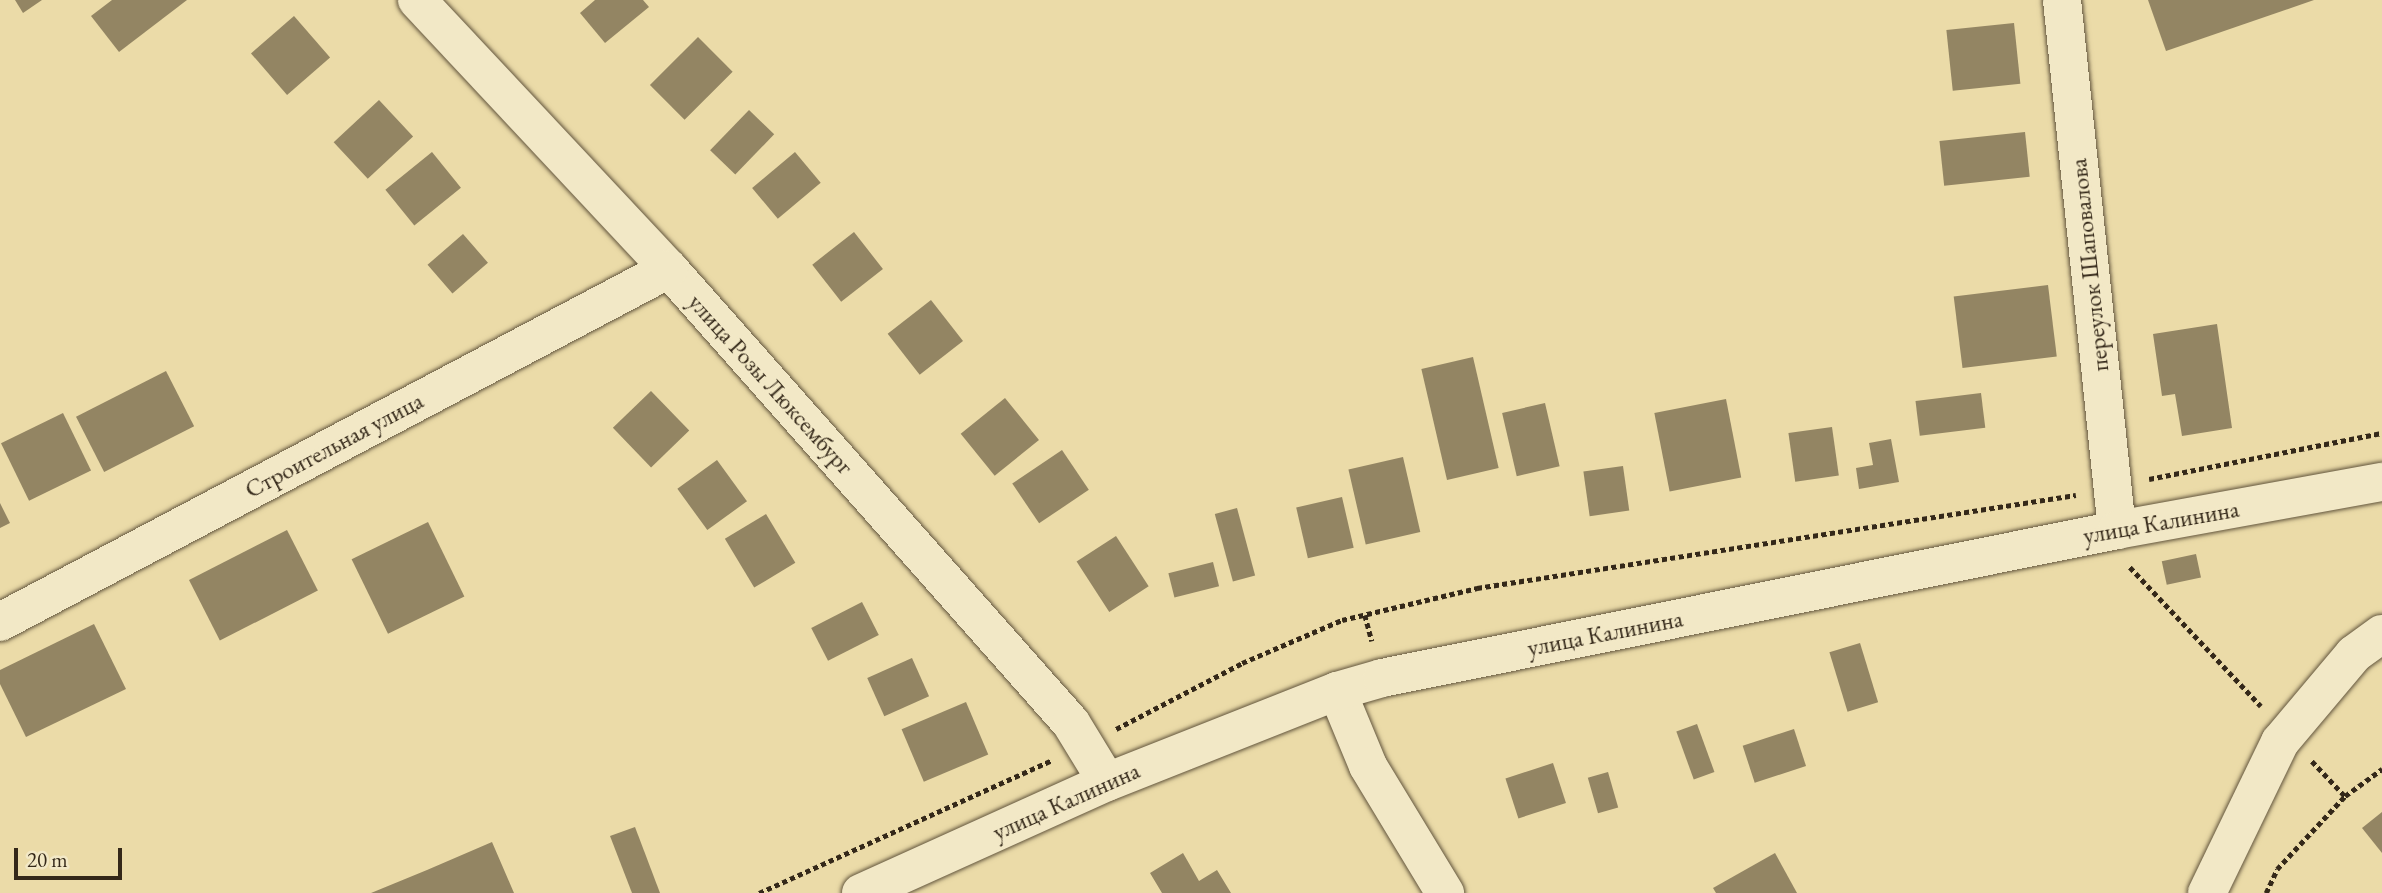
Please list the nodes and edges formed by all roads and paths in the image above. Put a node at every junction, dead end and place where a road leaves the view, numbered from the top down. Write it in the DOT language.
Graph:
graph roads {
  1 [pos="417,0"];
  2 [pos="2062,0"];
  3 [pos="669,269"];
  4 [pos="2382,482"];
  5 [pos="2108,532"];
  6 [pos="1365,615"];
  7 [pos="0,622"];
  8 [pos="2382,634"];
  9 [pos="1382,678"];
  10 [pos="1337,691"];
  11 [pos="2287,734"];
  12 [pos="2382,769"];
  13 [pos="1107,782"];
  14 [pos="2345,796"];
  15 [pos="861,893"];
  16 [pos="1445,893"];
  17 [pos="2207,893"];
  18 [pos="2266,893"];
  1 -- 3 [label="street, улица Розы Люксембург"];
  2 -- 5 [label="street, переулок Шаповалова"];
  3 -- 7 [label="street, Строительная улица"];
  3 -- 13 [label="street, улица Розы Люксембург"];
  4 -- 5 [label="street, улица Калинина"];
  5 -- 9 [label="street, улица Калинина"];
  5 -- 11 [label="path"];
  6 -- 9 [label="path"];
  8 -- 11 [label="street"];
  9 -- 10 [label="street, улица Калинина"];
  10 -- 13 [label="street, улица Калинина"];
  10 -- 16 [label="street"];
  11 -- 14 [label="path"];
  11 -- 17 [label="street"];
  12 -- 14 [label="path"];
  13 -- 15 [label="street, улица Калинина"];
  14 -- 18 [label="path"];
}
